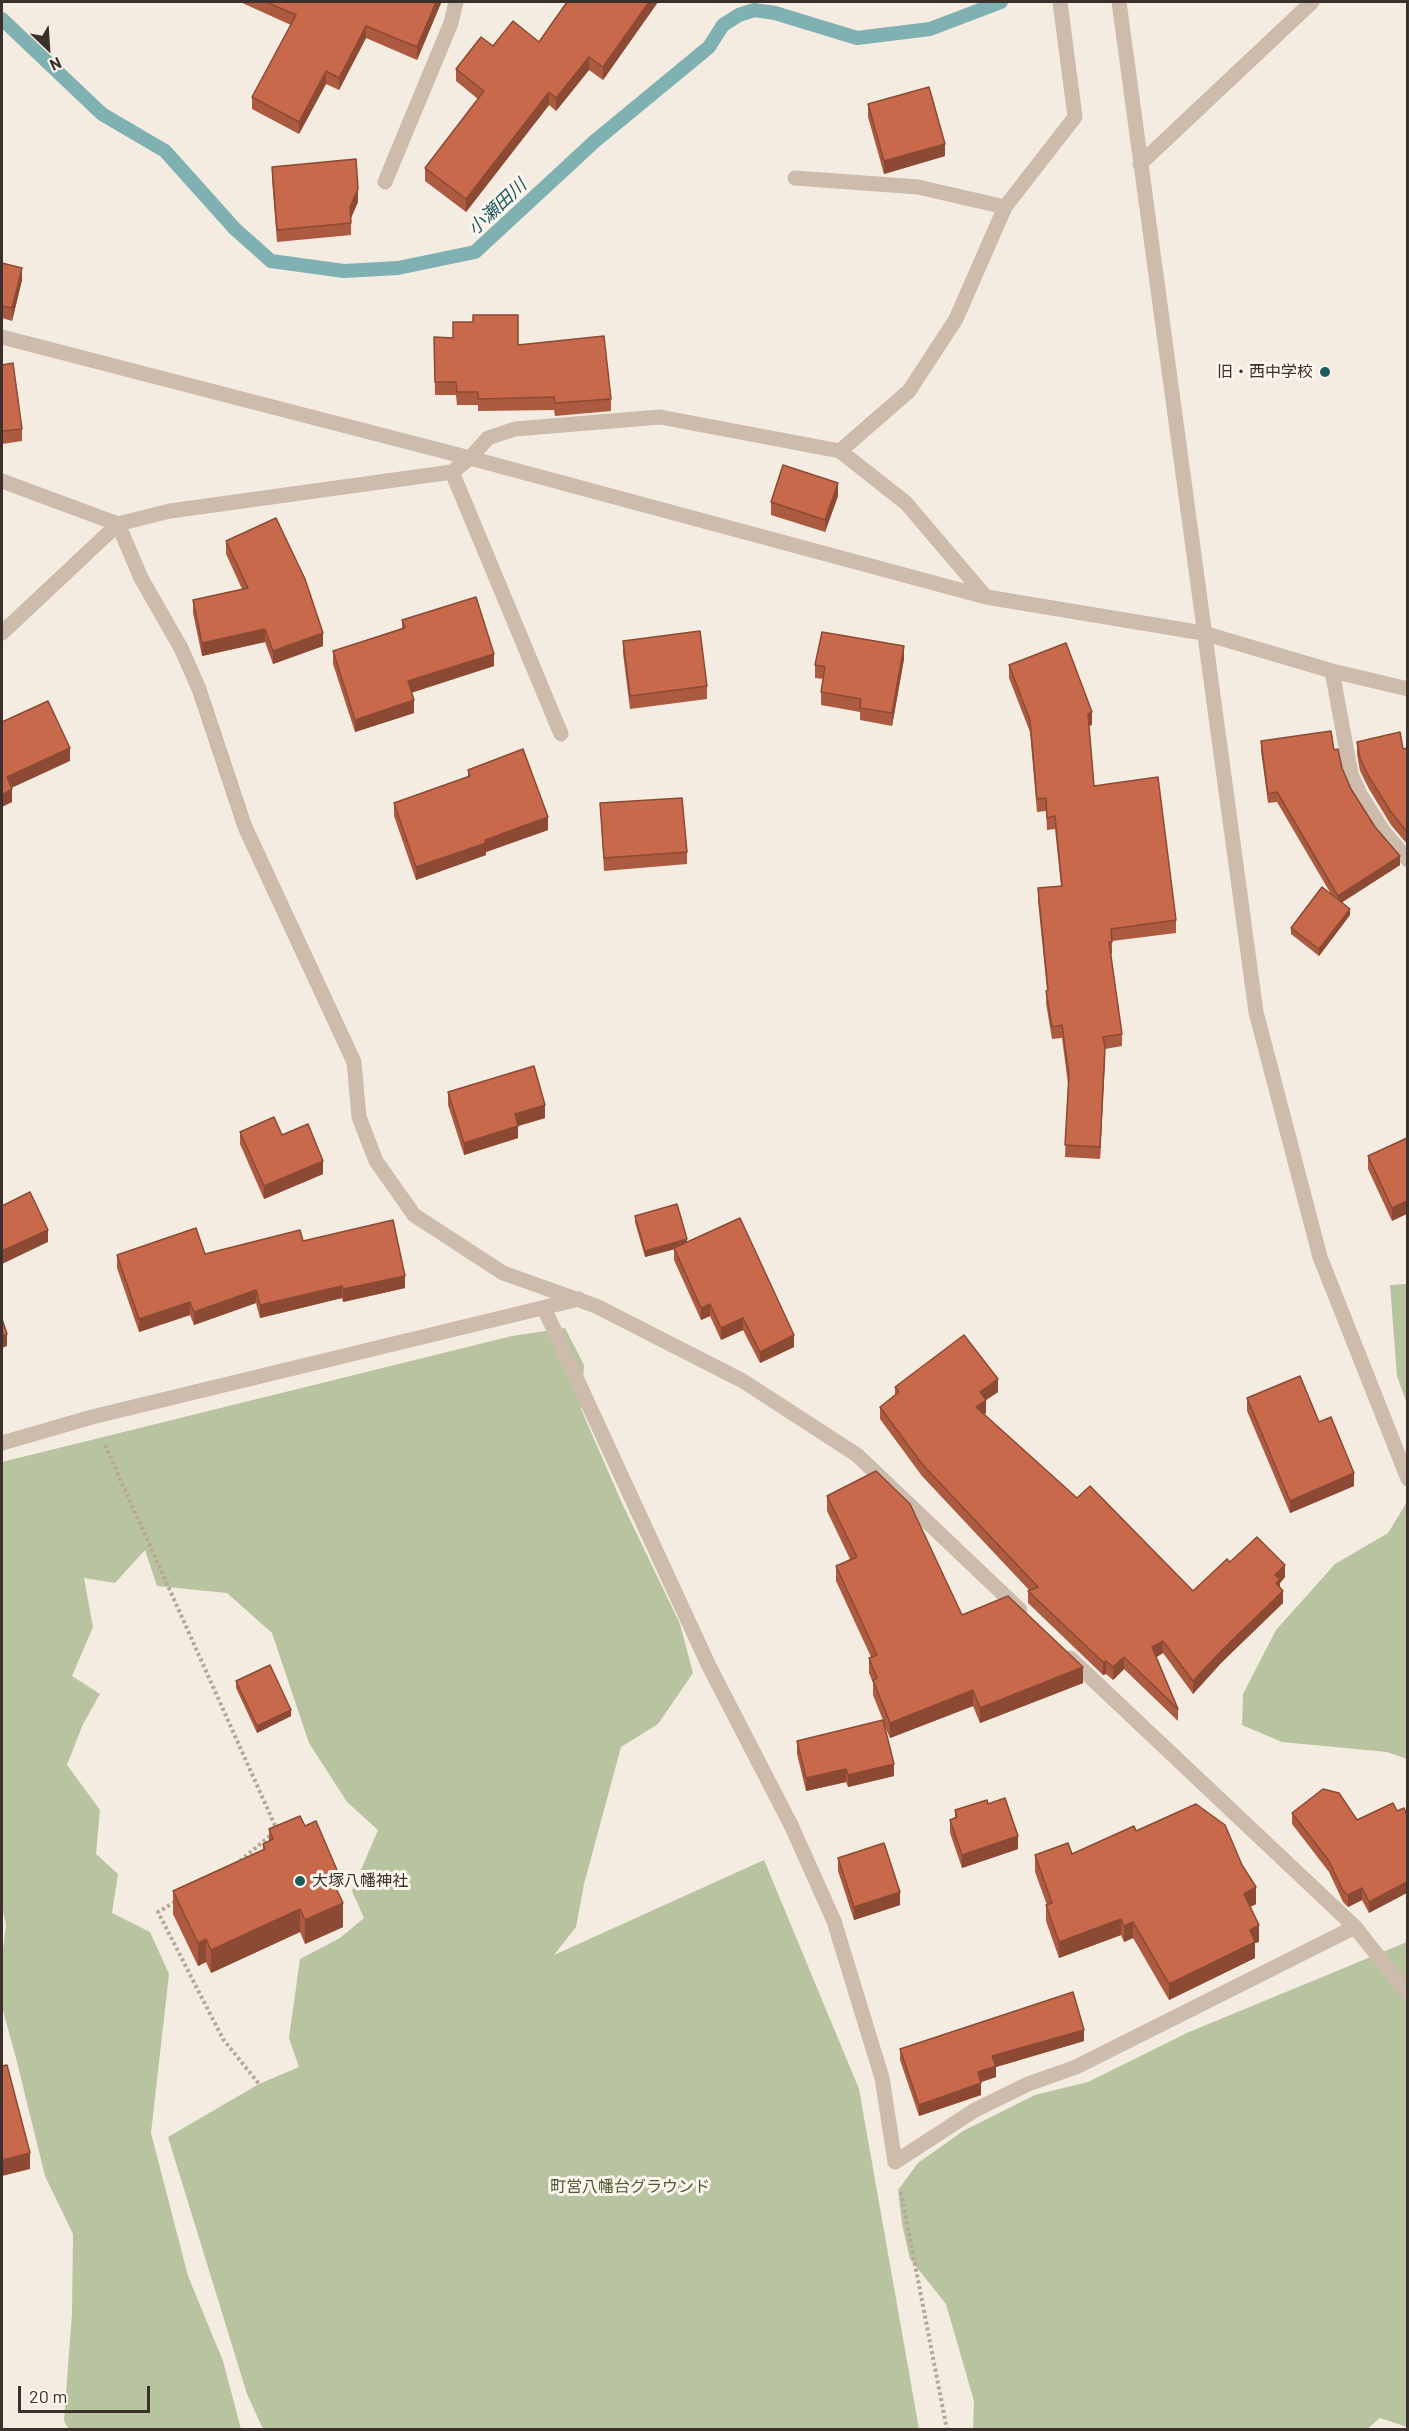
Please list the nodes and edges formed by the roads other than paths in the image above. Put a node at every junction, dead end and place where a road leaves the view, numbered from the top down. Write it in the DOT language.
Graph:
graph roads {
  1 [pos="456,2"];
  2 [pos="1060,2"];
  3 [pos="1119,2"];
  4 [pos="1312,2"];
  5 [pos="1140,164"];
  6 [pos="795,178"];
  7 [pos="386,182"];
  8 [pos="1005,207"];
  9 [pos="2,337"];
  10 [pos="840,451"];
  11 [pos="470,458"];
  12 [pos="452,472"];
  13 [pos="2,481"];
  14 [pos="118,524"];
  15 [pos="986,597"];
  16 [pos="2,633"];
  17 [pos="1203,633"];
  18 [pos="1332,671"];
  19 [pos="1407,689"];
  20 [pos="561,734"];
  21 [pos="1407,860"];
  22 [pos="579,1299"];
  23 [pos="544,1308"];
  24 [pos="2,1443"];
  25 [pos="1407,1479"];
  26 [pos="1029,1618"];
  27 [pos="1063,1651"];
  28 [pos="1355,1927"];
  29 [pos="1407,1994"];
  1 -- 7 [label="street"];
  2 -- 8 [label="street"];
  3 -- 5 [label="street"];
  4 -- 5 [label="street"];
  5 -- 17 [label="street"];
  6 -- 8 [label="street"];
  8 -- 10 [label="street"];
  9 -- 11 [label="street"];
  10 -- 11 [label="street"];
  10 -- 15 [label="street"];
  11 -- 12 [label="street"];
  11 -- 15 [label="street"];
  12 -- 14 [label="street"];
  12 -- 20 [label="street"];
  13 -- 14 [label="street"];
  14 -- 16 [label="street"];
  14 -- 22 [label="street"];
  15 -- 17 [label="street"];
  17 -- 18 [label="street"];
  17 -- 25 [label="street"];
  18 -- 19 [label="street"];
  18 -- 21 [label="street"];
  22 -- 23 [label="street"];
  22 -- 26 [label="street"];
  23 -- 24 [label="street"];
  23 -- 28 [label="street"];
  27 -- 28 [label="street"];
  28 -- 29 [label="street"];
}
